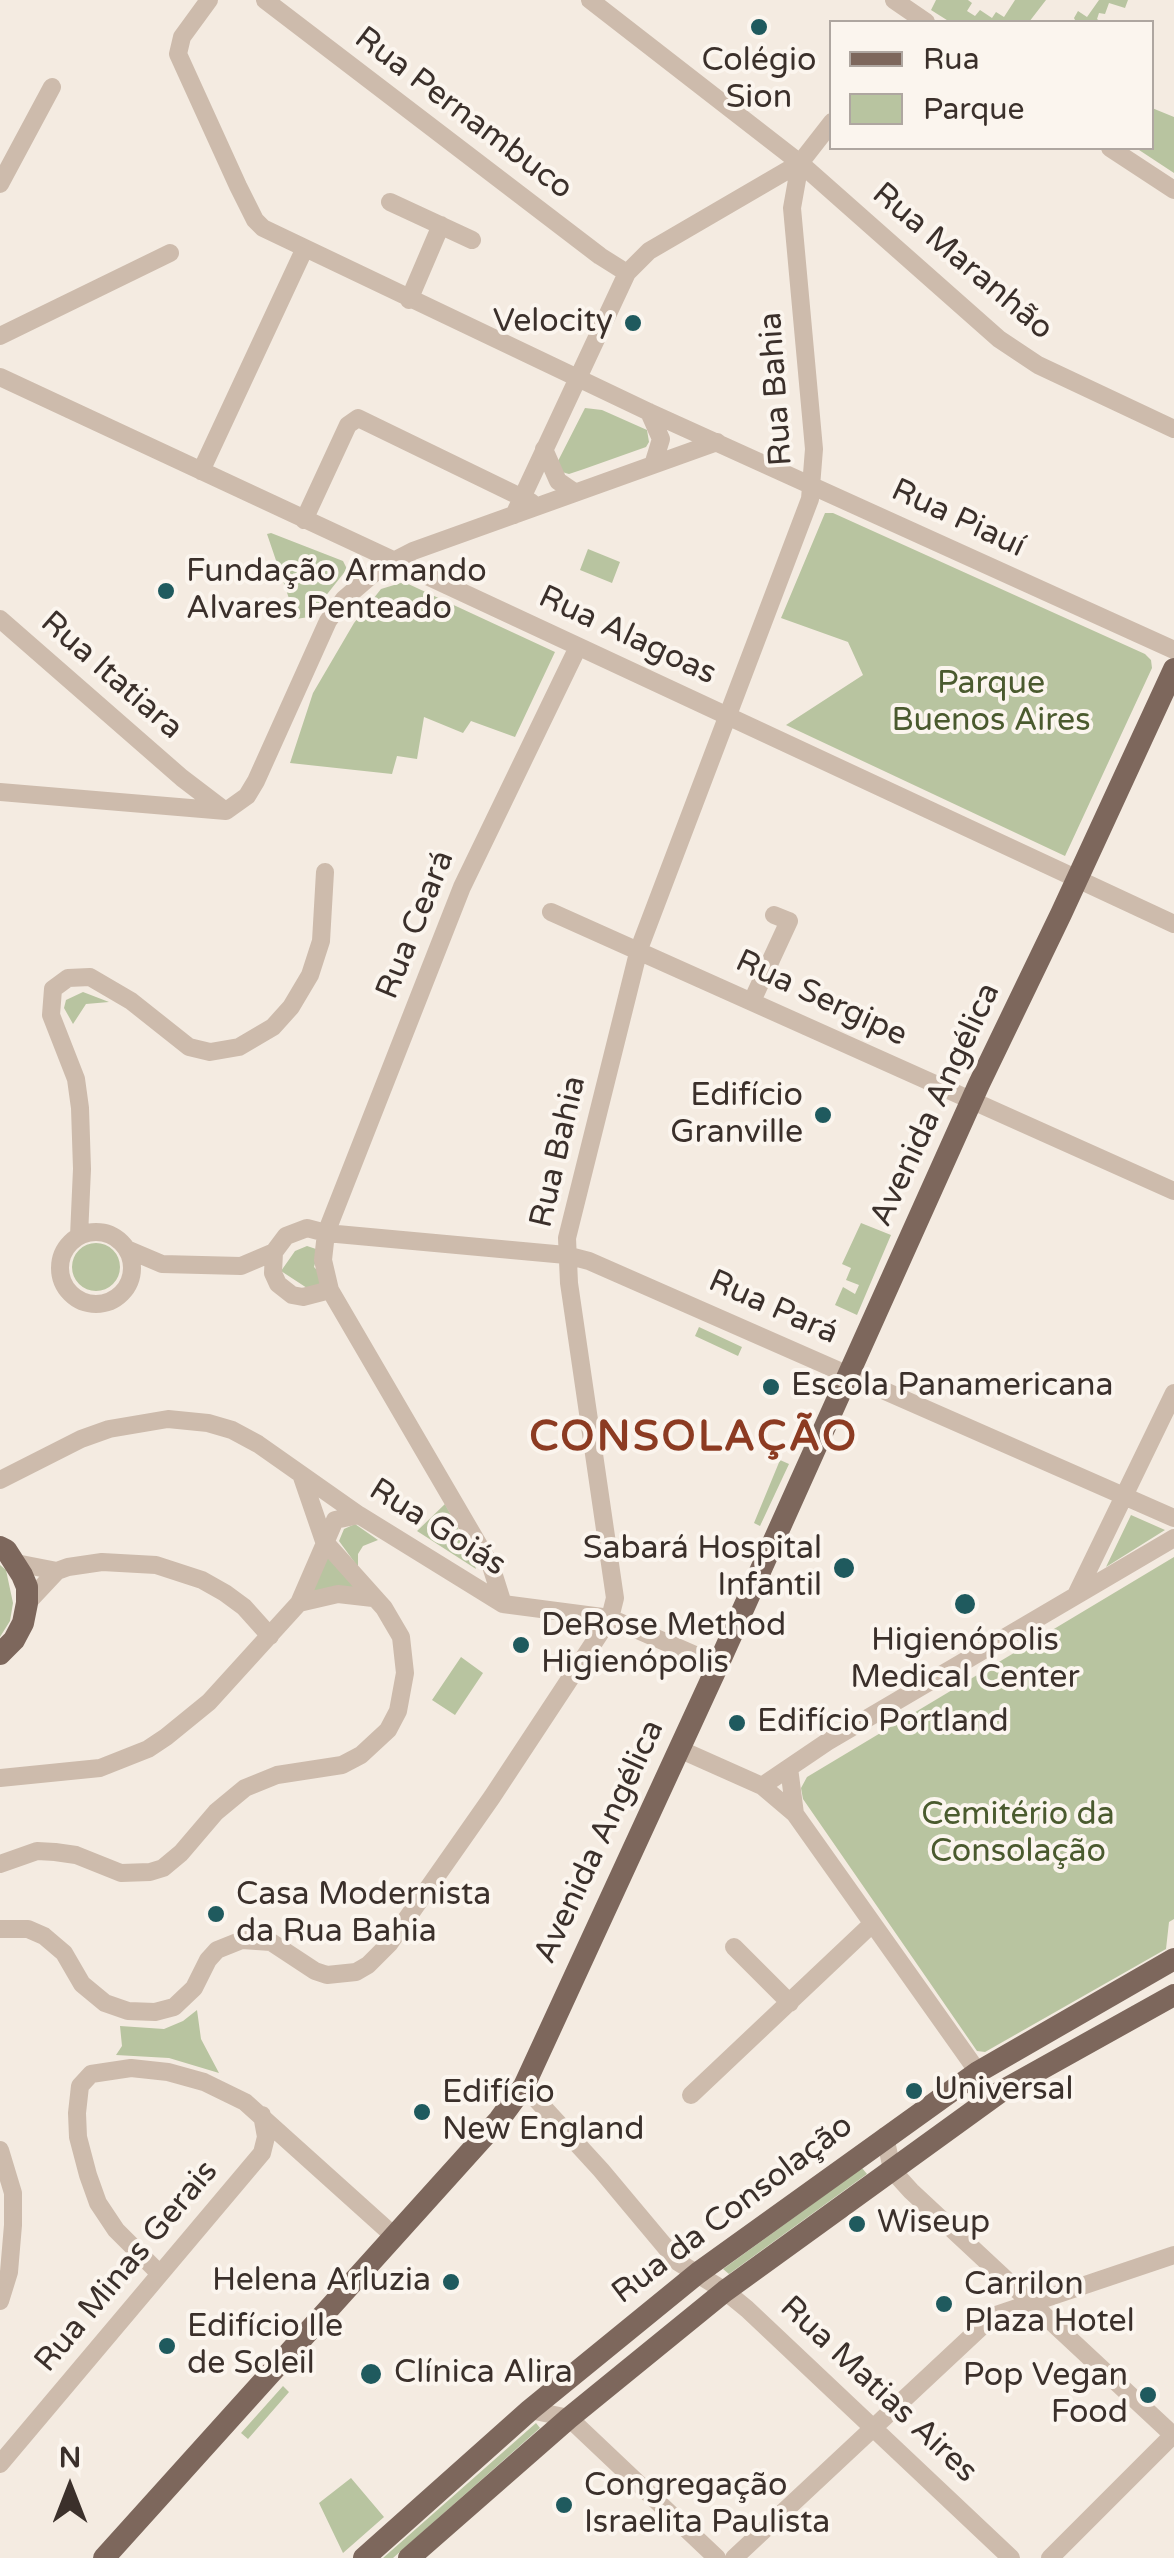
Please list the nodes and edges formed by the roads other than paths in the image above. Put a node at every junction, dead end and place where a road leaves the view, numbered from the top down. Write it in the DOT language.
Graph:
graph roads {
  1 [pos="209,0"];
  2 [pos="265,0"];
  3 [pos="590,0"];
  4 [pos="894,0"];
  5 [pos="915,14"];
  6 [pos="52,87"];
  7 [pos="829,126"];
  8 [pos="1113,150"];
  9 [pos="800,163"];
  10 [pos="0,184"];
  11 [pos="1174,190"];
  12 [pos="390,202"];
  13 [pos="441,225"];
  14 [pos="472,240"];
  15 [pos="304,250"];
  16 [pos="170,253"];
  17 [pos="627,273"];
  18 [pos="409,300"];
  19 [pos="0,336"];
  20 [pos="0,377"];
  21 [pos="577,378"];
  22 [pos="649,412"];
  23 [pos="1174,429"];
  24 [pos="717,442"];
  25 [pos="544,450"];
  26 [pos="653,465"];
  27 [pos="201,472"];
  28 [pos="813,486"];
  29 [pos="574,492"];
  30 [pos="529,501"];
  31 [pos="304,520"];
  32 [pos="394,560"];
  33 [pos="0,619"];
  34 [pos="578,646"];
  35 [pos="1174,650"];
  36 [pos="1174,670"];
  37 [pos="726,716"];
  38 [pos="182,778"];
  39 [pos="0,792"];
  40 [pos="157,806"];
  41 [pos="226,812"];
  42 [pos="325,872"];
  43 [pos="1077,880"];
  44 [pos="551,912"];
  45 [pos="774,915"];
  46 [pos="1174,924"];
  47 [pos="639,949"];
  48 [pos="752,1001"];
  49 [pos="972,1102"];
  50 [pos="1174,1191"];
  51 [pos="326,1232"];
  52 [pos="78,1236"];
  53 [pos="129,1250"];
  54 [pos="274,1252"];
  55 [pos="566,1254"];
  56 [pos="162,1264"];
  57 [pos="242,1266"];
  58 [pos="130,1283"];
  59 [pos="278,1284"];
  60 [pos="330,1290"];
  61 [pos="849,1375"];
  62 [pos="1174,1393"];
  63 [pos="302,1477"];
  64 [pos="0,1480"];
  65 [pos="325,1492"];
  66 [pos="1126,1496"];
  67 [pos="310,1507"];
  68 [pos="360,1515"];
  69 [pos="1174,1518"];
  70 [pos="1174,1538"];
  71 [pos="324,1541"];
  72 [pos="8,1555"];
  73 [pos="58,1571"];
  74 [pos="1076,1596"];
  75 [pos="373,1598"];
  76 [pos="27,1603"];
  77 [pos="299,1603"];
  78 [pos="504,1604"];
  79 [pos="610,1618"];
  80 [pos="270,1636"];
  81 [pos="0,1654"];
  82 [pos="718,1665"];
  83 [pos="679,1749"];
  84 [pos="788,1768"];
  85 [pos="0,1778"];
  86 [pos="762,1786"];
  87 [pos="795,1814"];
  88 [pos="0,1864"];
  89 [pos="872,1924"];
  90 [pos="0,1929"];
  91 [pos="734,1947"];
  92 [pos="1174,1958"];
  93 [pos="1174,1995"];
  94 [pos="790,2003"];
  95 [pos="978,2072"];
  96 [pos="524,2086"];
  97 [pos="691,2095"];
  98 [pos="262,2114"];
  99 [pos="886,2136"];
  100 [pos="0,2150"];
  101 [pos="262,2153"];
  102 [pos="309,2156"];
  103 [pos="892,2170"];
  104 [pos="394,2236"];
  105 [pos="6,2252"];
  106 [pos="1174,2255"];
  107 [pos="698,2272"];
  108 [pos="160,2274"];
  109 [pos="725,2290"];
  110 [pos="0,2301"];
  111 [pos="1032,2302"];
  112 [pos="530,2410"];
  113 [pos="569,2418"];
  114 [pos="874,2427"];
  115 [pos="1173,2435"];
  116 [pos="0,2464"];
  117 [pos="104,2558"];
  118 [pos="364,2558"];
  119 [pos="409,2558"];
  120 [pos="717,2558"];
  121 [pos="734,2558"];
  122 [pos="1012,2558"];
  123 [pos="1050,2558"];
  1 -- 15 [label="street"];
  2 -- 17 [label="street, Rua Pernambuco"];
  3 -- 9 [label="street, Rua Maranhão"];
  4 -- 5 [label="street"];
  6 -- 10 [label="street"];
  7 -- 9 [label="street"];
  8 -- 11 [label="street"];
  9 -- 17 [label="street"];
  9 -- 23 [label="street, Rua Maranhão"];
  9 -- 28 [label="street, Rua Bahia"];
  12 -- 13 [label="street"];
  13 -- 14 [label="street"];
  13 -- 18 [label="street"];
  15 -- 18 [label="street"];
  15 -- 27 [label="street"];
  16 -- 19 [label="street"];
  17 -- 21 [label="street"];
  18 -- 21 [label="street"];
  20 -- 27 [label="street, Rua Alagoas"];
  21 -- 22 [label="street"];
  21 -- 25 [label="street"];
  22 -- 24 [label="street, Rua Piauí"];
  22 -- 26 [label="street"];
  24 -- 26 [label="street"];
  24 -- 28 [label="street, Rua Piauí"];
  25 -- 29 [label="street"];
  25 -- 30 [label="street"];
  26 -- 29 [label="street"];
  27 -- 31 [label="street, Rua Alagoas"];
  28 -- 35 [label="street, Rua Piauí"];
  28 -- 37 [label="street, Rua Bahia"];
  29 -- 30 [label="street"];
  30 -- 31 [label="street"];
  30 -- 32 [label="street"];
  31 -- 32 [label="street, Rua Alagoas"];
  32 -- 34 [label="street, Rua Alagoas"];
  32 -- 41 [label="street"];
  33 -- 38 [label="street, Rua Itatiara"];
  34 -- 37 [label="street, Rua Alagoas"];
  34 -- 51 [label="street, Rua Ceará"];
  36 -- 43 [label="main road, Avenida Angélica"];
  37 -- 43 [label="street, Rua Alagoas"];
  37 -- 47 [label="street, Rua Bahia"];
  38 -- 40 [label="street, Rua Itatiara"];
  38 -- 41 [label="street, Rua Itatiara"];
  39 -- 40 [label="street"];
  40 -- 41 [label="street"];
  42 -- 52 [label="street"];
  43 -- 46 [label="street, Rua Alagoas"];
  43 -- 49 [label="main road, Avenida Angélica"];
  44 -- 47 [label="street, Rua Sergipe"];
  45 -- 48 [label="street"];
  47 -- 48 [label="street, Rua Sergipe"];
  47 -- 55 [label="street, Rua Bahia"];
  48 -- 49 [label="street, Rua Sergipe"];
  49 -- 50 [label="street, Rua Sergipe"];
  49 -- 61 [label="main road, Avenida Angélica"];
  51 -- 54 [label="street, Rua Pará"];
  51 -- 55 [label="street, Rua Pará"];
  51 -- 60 [label="street"];
  52 -- 53 [label="street"];
  52 -- 58 [label="street"];
  53 -- 56 [label="street"];
  53 -- 58 [label="street"];
  54 -- 57 [label="street, Rua Pará"];
  54 -- 59 [label="street"];
  55 -- 61 [label="street, Rua Pará"];
  55 -- 79 [label="street, Rua Bahia"];
  56 -- 57 [label="street"];
  56 -- 58 [label="street"];
  57 -- 59 [label="street"];
  59 -- 60 [label="street"];
  60 -- 78 [label="street"];
  61 -- 66 [label="street, Rua Pará"];
  61 -- 82 [label="main road, Avenida Angélica"];
  62 -- 66 [label="street"];
  63 -- 64 [label="street, Rua Goiás"];
  63 -- 65 [label="street, Rua Goiás"];
  63 -- 67 [label="street"];
  65 -- 67 [label="street"];
  65 -- 68 [label="street, Rua Goiás"];
  66 -- 69 [label="street, Rua Pará"];
  66 -- 74 [label="street"];
  67 -- 71 [label="street"];
  68 -- 71 [label="street"];
  68 -- 78 [label="street, Rua Goiás"];
  70 -- 74 [label="street"];
  71 -- 75 [label="street"];
  71 -- 77 [label="street"];
  72 -- 73 [label="street"];
  72 -- 76 [label="main road"];
  73 -- 76 [label="street"];
  73 -- 80 [label="street"];
  74 -- 84 [label="street"];
  75 -- 77 [label="street"];
  75 -- 88 [label="street"];
  76 -- 81 [label="main road"];
  77 -- 80 [label="street"];
  78 -- 79 [label="street, Rua Goiás"];
  79 -- 82 [label="street, Rua Goiás"];
  79 -- 90 [label="street"];
  80 -- 85 [label="street"];
  82 -- 83 [label="main road, Avenida Angélica"];
  83 -- 86 [label="street"];
  83 -- 96 [label="main road, Avenida Angélica"];
  84 -- 86 [label="street"];
  84 -- 87 [label="street"];
  86 -- 87 [label="street"];
  87 -- 89 [label="street"];
  89 -- 94 [label="street"];
  89 -- 95 [label="street"];
  91 -- 94 [label="street"];
  92 -- 95 [label="main road, Rua da Consolação"];
  93 -- 103 [label="main road, Rua da Consolação"];
  94 -- 97 [label="street"];
  95 -- 99 [label="main road, Rua da Consolação"];
  96 -- 104 [label="main road, Avenida Angélica"];
  96 -- 107 [label="street, Rua Matias Aires"];
  98 -- 101 [label="street, Rua Minas Gerais"];
  98 -- 102 [label="street"];
  98 -- 108 [label="street"];
  99 -- 103 [label="street"];
  99 -- 107 [label="main road, Rua da Consolação"];
  100 -- 105 [label="street"];
  101 -- 102 [label="street, Rua Minas Gerais"];
  101 -- 108 [label="street, Rua Minas Gerais"];
  102 -- 104 [label="street"];
  103 -- 109 [label="main road, Rua da Consolação"];
  103 -- 111 [label="street"];
  104 -- 117 [label="main road, Avenida Angélica"];
  105 -- 110 [label="street"];
  106 -- 111 [label="street"];
  107 -- 109 [label="street, Rua Matias Aires"];
  107 -- 112 [label="main road, Rua da Consolação"];
  108 -- 116 [label="street, Rua Minas Gerais"];
  109 -- 113 [label="main road, Rua da Consolação"];
  109 -- 114 [label="street, Rua Matias Aires"];
  111 -- 114 [label="street"];
  111 -- 115 [label="street"];
  112 -- 113 [label="street"];
  112 -- 118 [label="main road, Rua da Consolação"];
  113 -- 119 [label="main road, Rua da Consolação"];
  113 -- 120 [label="street"];
  114 -- 121 [label="street"];
  114 -- 122 [label="street, Rua Matias Aires"];
  115 -- 123 [label="street"];
}
